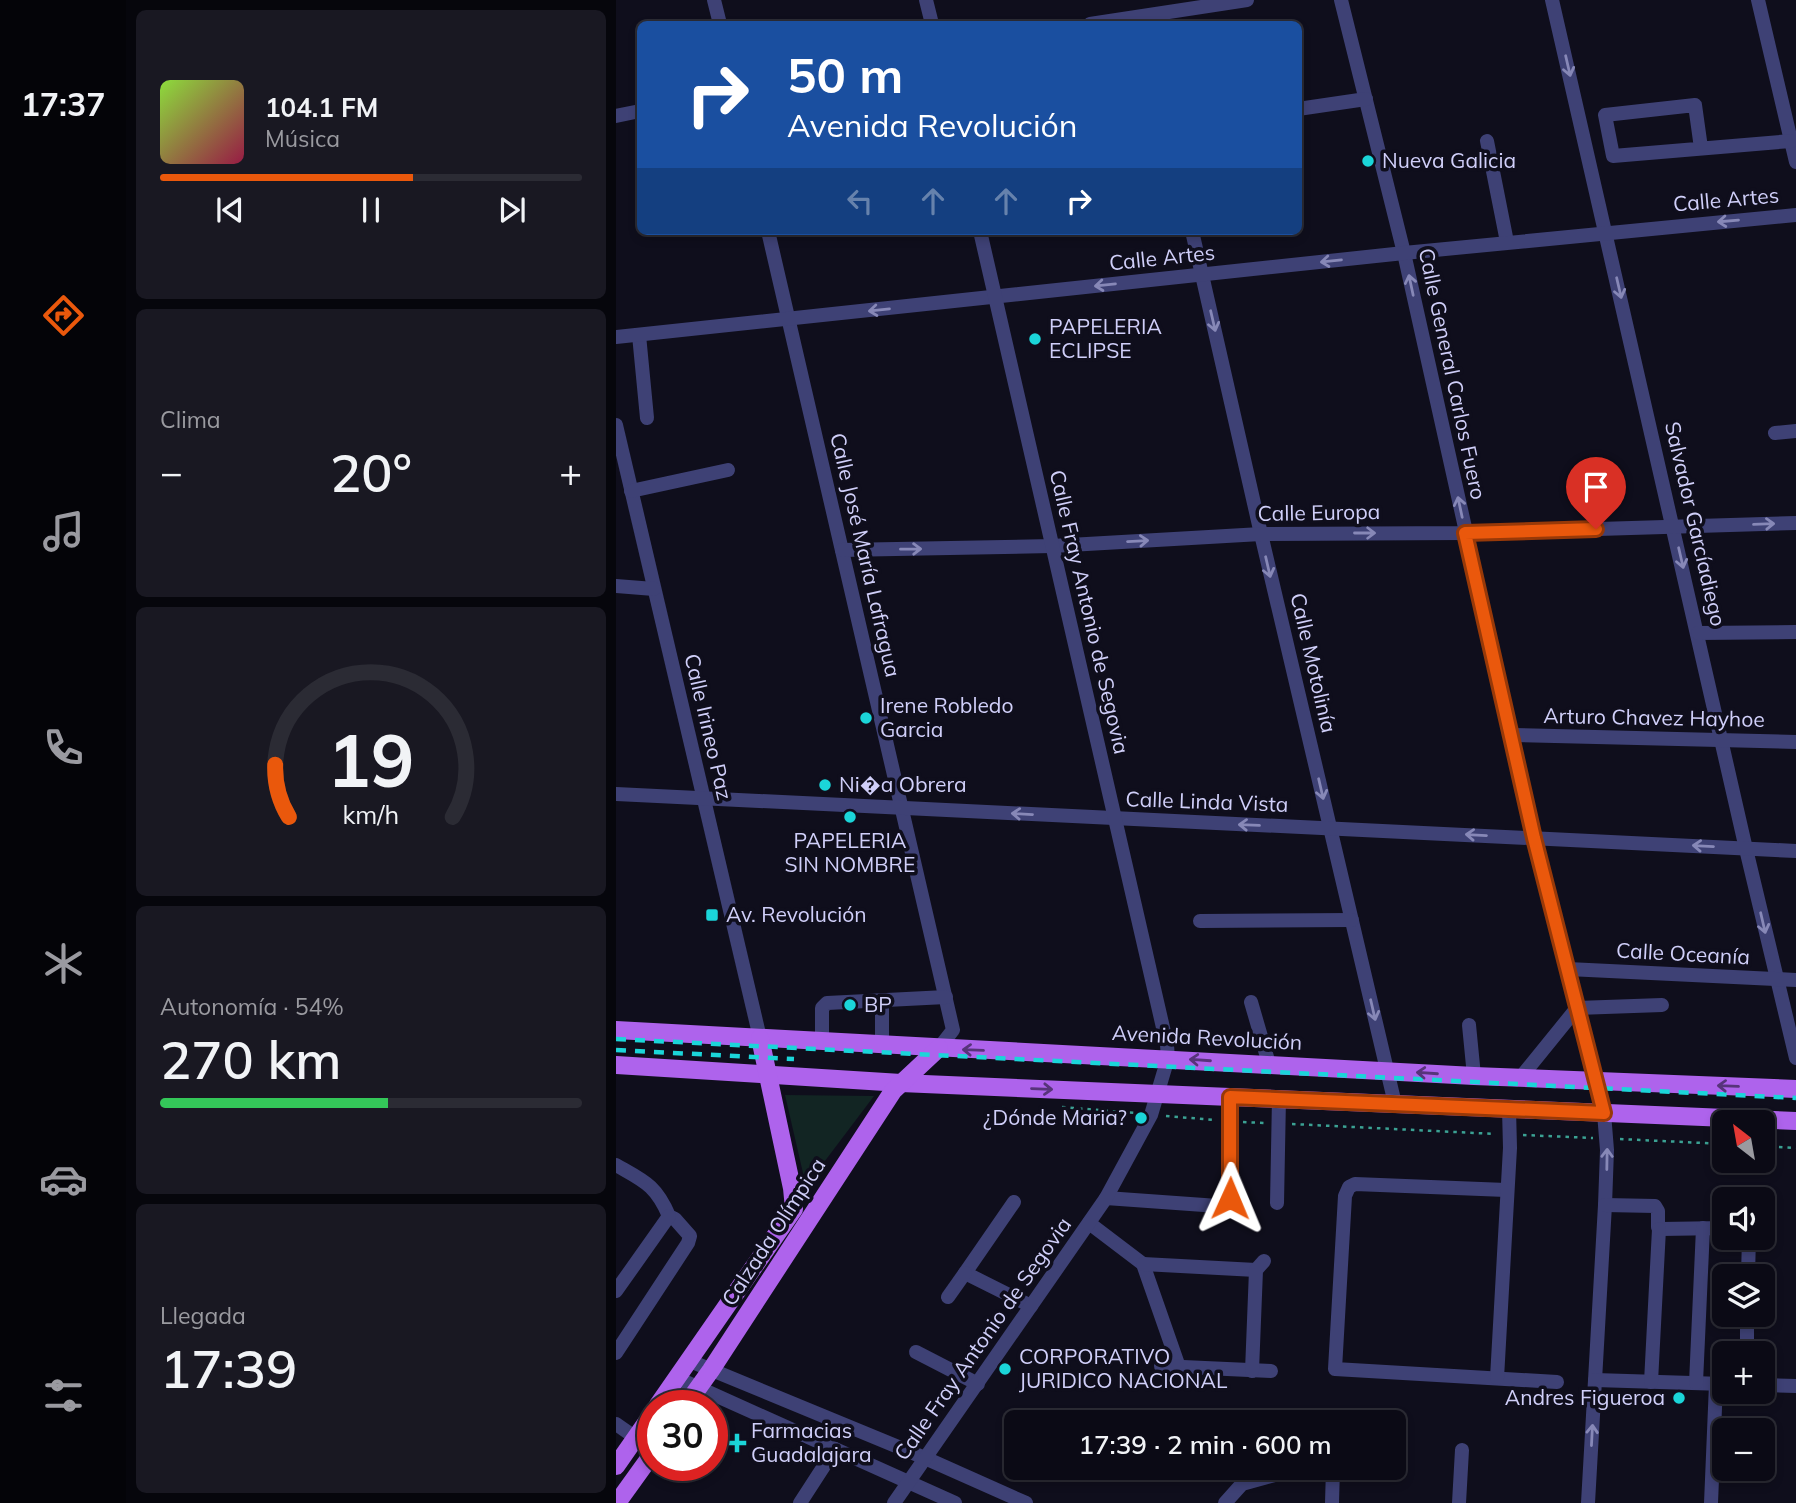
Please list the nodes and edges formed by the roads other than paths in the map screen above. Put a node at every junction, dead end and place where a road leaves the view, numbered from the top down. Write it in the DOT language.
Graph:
graph roads {
  1 [pos="715,0"];
  2 [pos="926,0"];
  3 [pos="1138,0"];
  4 [pos="1247,0"];
  5 [pos="1341,0"];
  6 [pos="1552,0"];
  7 [pos="1758,0"];
  8 [pos="1143,20"];
  9 [pos="719,21"];
  10 [pos="931,21"];
  11 [pos="1366,99"];
  12 [pos="1302,108"];
  13 [pos="637,112"];
  14 [pos="616,116"];
  15 [pos="1487,141"];
  16 [pos="1791,141"];
  17 [pos="1701,148"];
  18 [pos="1796,162"];
  19 [pos="1796,215"];
  20 [pos="1606,233"];
  21 [pos="769,235"];
  22 [pos="981,235"];
  23 [pos="1193,235"];
  24 [pos="1507,243"];
  25 [pos="1404,253"];
  26 [pos="1202,275"];
  27 [pos="995,298"];
  28 [pos="789,319"];
  29 [pos="639,335"];
  30 [pos="616,337"];
  31 [pos="647,418"];
  32 [pos="616,425"];
  33 [pos="1796,431"];
  34 [pos="1775,433"];
  35 [pos="728,470"];
  36 [pos="631,491"];
  37 [pos="1796,523"];
  38 [pos="1674,527"];
  39 [pos="1465,533"];
  40 [pos="1261,534"];
  41 [pos="1052,546"];
  42 [pos="842,551"];
  43 [pos="616,586"];
  44 [pos="654,589"];
  45 [pos="1796,632"];
  46 [pos="1698,633"];
  47 [pos="1511,735"];
  48 [pos="1722,740"];
  49 [pos="1796,742"];
  50 [pos="616,794"];
  51 [pos="703,799"];
  52 [pos="901,807"];
  53 [pos="1115,820"];
  54 [pos="1330,828"];
  55 [pos="1534,838"];
  56 [pos="1746,849"];
  57 [pos="1796,851"];
  58 [pos="1352,920"];
  59 [pos="1200,921"];
  60 [pos="1567,969"];
  61 [pos="1777,979"];
  62 [pos="1796,980"];
  63 [pos="946,998"];
  64 [pos="882,1001"];
  65 [pos="1251,1002"];
  66 [pos="1662,1005"];
  67 [pos="1577,1008"];
  68 [pos="1469,1025"];
  69 [pos="616,1030"];
  70 [pos="760,1038"];
  71 [pos="822,1040"];
  72 [pos="882,1045"];
  73 [pos="939,1048"];
  74 [pos="1167,1058"];
  75 [pos="1796,1058"];
  76 [pos="1269,1064"];
  77 [pos="616,1065"];
  78 [pos="1387,1070"];
  79 [pos="768,1073"];
  80 [pos="1474,1076"];
  81 [pos="1521,1077"];
  82 [pos="1597,1080"];
  83 [pos="901,1083"];
  84 [pos="1796,1088"];
  85 [pos="1157,1094"];
  86 [pos="1230,1097"];
  87 [pos="1279,1098"];
  88 [pos="1395,1104"];
  89 [pos="1509,1109"];
  90 [pos="1604,1113"];
  91 [pos="1796,1121"];
  92 [pos="616,1165"];
  93 [pos="1506,1190"];
  94 [pos="1106,1198"];
  95 [pos="1014,1202"];
  96 [pos="1277,1203"];
  97 [pos="1605,1205"];
  98 [pos="669,1216"];
  99 [pos="1089,1223"];
  100 [pos="1703,1228"];
  101 [pos="1712,1228"];
  102 [pos="1659,1229"];
  103 [pos="1143,1264"];
  104 [pos="965,1273"];
  105 [pos="616,1291"];
  106 [pos="948,1297"];
  107 [pos="1031,1306"];
  108 [pos="916,1352"];
  109 [pos="616,1353"];
  110 [pos="690,1360"];
  111 [pos="1161,1366"];
  112 [pos="1180,1367"];
  113 [pos="711,1370"];
  114 [pos="1252,1371"];
  115 [pos="1271,1371"];
  116 [pos="677,1378"];
  117 [pos="1496,1378"];
  118 [pos="1595,1380"];
  119 [pos="1557,1382"];
  120 [pos="1651,1382"];
  121 [pos="1696,1383"];
  122 [pos="978,1384"];
  123 [pos="1712,1384"];
  124 [pos="1775,1386"];
  125 [pos="1796,1387"];
  126 [pos="698,1388"];
  127 [pos="669,1390"];
  128 [pos="1718,1404"];
  129 [pos="616,1424"];
  130 [pos="636,1438"];
  131 [pos="835,1449"];
  132 [pos="1462,1450"];
  133 [pos="925,1458"];
  134 [pos="616,1466"];
  135 [pos="637,1475"];
  136 [pos="1257,1480"];
  137 [pos="1333,1480"];
  138 [pos="909,1482"];
  139 [pos="617,1503"];
  140 [pos="800,1503"];
  141 [pos="894,1503"];
  142 [pos="955,1503"];
  143 [pos="1026,1503"];
  144 [pos="1225,1503"];
  145 [pos="1332,1503"];
  146 [pos="1459,1503"];
  147 [pos="1588,1503"];
  148 [pos="1711,1503"];
  1 -- 9 [label="street"];
  2 -- 10 [label="street"];
  3 -- 8 [label="street"];
  4 -- 8 [label="street"];
  5 -- 11 [label="street, Calle General Carlos Fuero"];
  6 -- 20 [label="street, Salvador Garcíadiego, one-way"];
  7 -- 16 [label="street"];
  11 -- 12 [label="street"];
  11 -- 25 [label="street, Calle General Carlos Fuero"];
  13 -- 14 [label="street"];
  15 -- 24 [label="street"];
  16 -- 17 [label="street"];
  16 -- 18 [label="street"];
  17 -- 17 [label="street"];
  19 -- 20 [label="street, Calle Artes, one-way"];
  20 -- 24 [label="street, Calle Artes"];
  20 -- 38 [label="street, Salvador Garcíadiego, one-way"];
  21 -- 28 [label="street, Calle José María Lafragua"];
  22 -- 27 [label="street, Calle Fray Antonio de Segovia"];
  23 -- 26 [label="street, Calle Motolinía"];
  24 -- 25 [label="street, Calle Artes"];
  25 -- 26 [label="street, Calle Artes, one-way"];
  39 -- 25 [label="street, Calle General Carlos Fuero, one-way"];
  26 -- 27 [label="street, Calle Artes, one-way"];
  26 -- 40 [label="street, Calle Motolinía, one-way"];
  27 -- 28 [label="street, Calle Artes, one-way"];
  27 -- 41 [label="street, Calle Fray Antonio de Segovia"];
  28 -- 29 [label="street, Calle Artes"];
  28 -- 42 [label="street, Calle José María Lafragua"];
  29 -- 30 [label="street, Calle Artes"];
  29 -- 31 [label="street"];
  32 -- 36 [label="street, Calle Irineo Paz"];
  33 -- 34 [label="street"];
  35 -- 36 [label="street"];
  36 -- 44 [label="street, Calle Irineo Paz"];
  38 -- 37 [label="street, Calle Europa, one-way"];
  38 -- 39 [label="street, Calle Europa"];
  38 -- 46 [label="street, Salvador Garcíadiego, one-way"];
  40 -- 39 [label="street, Calle Europa, one-way"];
  39 -- 47 [label="street, Calle General Carlos Fuero"];
  41 -- 40 [label="street, Calle Europa, one-way"];
  40 -- 54 [label="street, Calle Motolinía, one-way"];
  42 -- 41 [label="street, Calle Europa, one-way"];
  41 -- 53 [label="street, Calle Fray Antonio de Segovia"];
  42 -- 52 [label="street, Calle José María Lafragua"];
  43 -- 44 [label="street"];
  44 -- 51 [label="street, Calle Irineo Paz"];
  45 -- 46 [label="street"];
  46 -- 48 [label="street, Salvador Garcíadiego"];
  47 -- 48 [label="street, Arturo Chavez Hayhoe"];
  47 -- 55 [label="street, Calle General Carlos Fuero"];
  48 -- 49 [label="street, Arturo Chavez Hayhoe"];
  48 -- 56 [label="street, Salvador Garcíadiego"];
  50 -- 51 [label="street, Calle Linda Vista"];
  51 -- 52 [label="street, Calle Linda Vista"];
  51 -- 70 [label="street, Calle Irineo Paz"];
  53 -- 52 [label="street, Calle Linda Vista, one-way"];
  52 -- 63 [label="street, Calle José María Lafragua"];
  54 -- 53 [label="street, Calle Linda Vista, one-way"];
  53 -- 74 [label="street, Calle Fray Antonio de Segovia"];
  55 -- 54 [label="street, Calle Linda Vista, one-way"];
  54 -- 58 [label="street, Calle Motolinía"];
  56 -- 55 [label="street, Calle Linda Vista, one-way"];
  55 -- 60 [label="street, Calle General Carlos Fuero"];
  56 -- 57 [label="street, Calle Linda Vista"];
  56 -- 61 [label="street, Salvador Garcíadiego, one-way"];
  58 -- 59 [label="street"];
  58 -- 78 [label="street, Calle Motolinía, one-way"];
  60 -- 61 [label="street, Calle Oceanía"];
  60 -- 67 [label="street, Calle General Carlos Fuero"];
  61 -- 62 [label="street, Calle Oceanía"];
  61 -- 75 [label="street, Salvador Garcíadiego"];
  63 -- 64 [label="street"];
  63 -- 73 [label="street, Calle José María Lafragua"];
  64 -- 71 [label="street"];
  64 -- 72 [label="street"];
  65 -- 76 [label="street"];
  66 -- 67 [label="street"];
  67 -- 81 [label="street"];
  67 -- 82 [label="street, Calle General Carlos Fuero"];
  68 -- 80 [label="street"];
  69 -- 70 [label="main road, Avenida Revolución"];
  70 -- 71 [label="main road, Avenida Revolución"];
  70 -- 79 [label="main road, Calzada Olímpica"];
  71 -- 72 [label="main road, Avenida Revolución"];
  72 -- 73 [label="main road, Avenida Revolución"];
  74 -- 73 [label="main road, Avenida Revolución, one-way"];
  73 -- 83 [label="main road, Calzada Olímpica"];
  76 -- 74 [label="main road, Avenida Revolución, one-way"];
  74 -- 85 [label="street, Calle Fray Antonio de Segovia"];
  76 -- 78 [label="main road, Avenida Revolución"];
  77 -- 79 [label="main road"];
  80 -- 78 [label="main road, Avenida Revolución, one-way"];
  78 -- 88 [label="street, Calle Motolinía"];
  79 -- 83 [label="main road"];
  79 -- 110 [label="main road, Calzada Olímpica"];
  80 -- 81 [label="main road, Avenida Revolución"];
  81 -- 82 [label="main road, Avenida Revolución"];
  84 -- 82 [label="main road, Avenida Revolución, one-way"];
  82 -- 90 [label="street, Calle General Carlos Fuero"];
  83 -- 85 [label="main road, one-way"];
  83 -- 113 [label="main road, Calzada Olímpica"];
  85 -- 86 [label="main road"];
  85 -- 94 [label="street, Calle Fray Antonio de Segovia"];
  86 -- 87 [label="main road"];
  86 -- 94 [label="street"];
  87 -- 88 [label="main road"];
  87 -- 96 [label="street"];
  88 -- 89 [label="main road"];
  89 -- 90 [label="main road"];
  89 -- 93 [label="street"];
  90 -- 91 [label="main road"];
  97 -- 90 [label="street, Calle General Carlos Fuero, one-way"];
  92 -- 98 [label="street"];
  93 -- 117 [label="street"];
  93 -- 117 [label="street"];
  94 -- 99 [label="street, Calle Fray Antonio de Segovia"];
  95 -- 104 [label="street"];
  97 -- 102 [label="street"];
  97 -- 118 [label="street, Calle General Carlos Fuero"];
  98 -- 105 [label="street"];
  98 -- 109 [label="street"];
  99 -- 103 [label="street"];
  99 -- 107 [label="street, Calle Fray Antonio de Segovia"];
  100 -- 101 [label="street"];
  100 -- 102 [label="street"];
  100 -- 121 [label="street"];
  102 -- 120 [label="street"];
  103 -- 112 [label="street"];
  103 -- 114 [label="street"];
  104 -- 106 [label="street"];
  104 -- 107 [label="street"];
  107 -- 122 [label="street, Calle Fray Antonio de Segovia"];
  108 -- 122 [label="street"];
  110 -- 113 [label="street"];
  110 -- 116 [label="main road, Calzada Olímpica"];
  111 -- 112 [label="street"];
  112 -- 114 [label="street"];
  113 -- 126 [label="main road, Calzada Olímpica"];
  113 -- 133 [label="street"];
  114 -- 115 [label="street"];
  116 -- 126 [label="street"];
  116 -- 127 [label="main road, Calzada Olímpica"];
  117 -- 119 [label="street"];
  118 -- 120 [label="street"];
  147 -- 118 [label="street, Calle General Carlos Fuero, one-way"];
  120 -- 121 [label="street"];
  121 -- 123 [label="street"];
  122 -- 133 [label="street, Calle Fray Antonio de Segovia"];
  124 -- 125 [label="street"];
  126 -- 131 [label="street"];
  128 -- 148 [label="street"];
  129 -- 130 [label="street"];
  130 -- 134 [label="main road"];
  131 -- 138 [label="street"];
  131 -- 140 [label="street"];
  132 -- 146 [label="street"];
  133 -- 138 [label="street, Calle Fray Antonio de Segovia"];
  133 -- 143 [label="street"];
  135 -- 139 [label="main road"];
  136 -- 144 [label="street"];
  137 -- 145 [label="street"];
  138 -- 141 [label="street, Calle Fray Antonio de Segovia"];
  138 -- 142 [label="street"];
}
